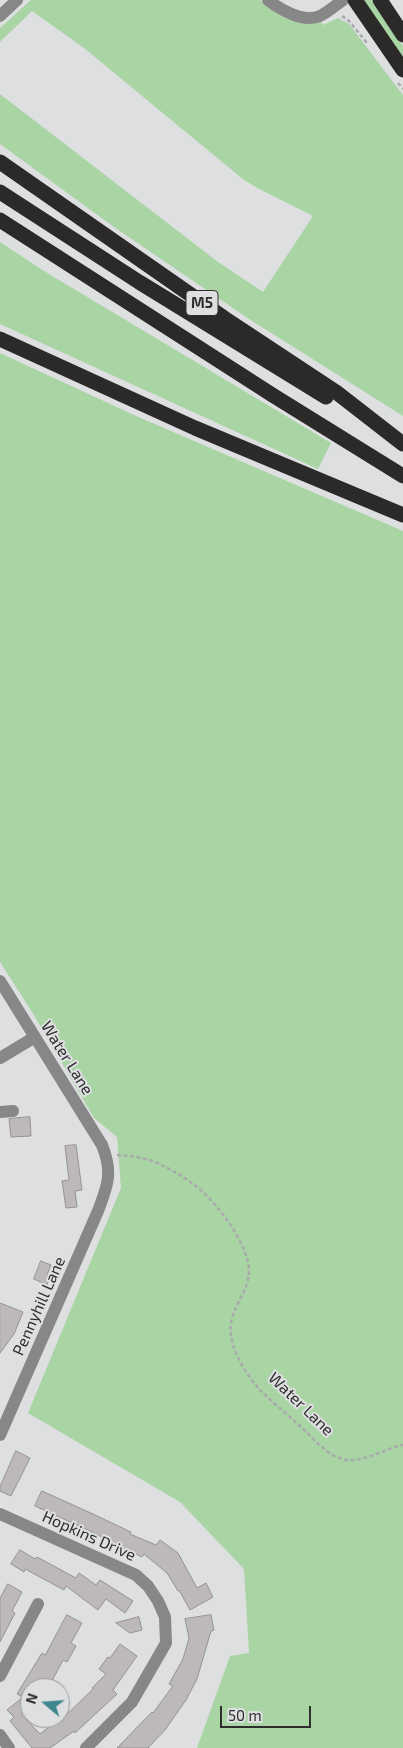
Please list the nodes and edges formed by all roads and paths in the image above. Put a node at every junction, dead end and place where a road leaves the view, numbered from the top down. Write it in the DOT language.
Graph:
graph roads {
  1 [pos="17,0"];
  2 [pos="268,0"];
  3 [pos="343,0"];
  4 [pos="355,0"];
  5 [pos="380,0"];
  6 [pos="0,16"];
  7 [pos="335,16"];
  8 [pos="403,35"];
  9 [pos="367,44"];
  10 [pos="399,74"];
  11 [pos="403,89"];
  12 [pos="0,162"];
  13 [pos="0,192"];
  14 [pos="0,220"];
  15 [pos="0,339"];
  16 [pos="403,444"];
  17 [pos="403,476"];
  18 [pos="403,515"];
  19 [pos="0,981"];
  20 [pos="34,1037"];
  21 [pos="0,1058"];
  22 [pos="13,1111"];
  23 [pos="0,1112"];
  24 [pos="105,1154"];
  25 [pos="106,1189"];
  26 [pos="5,1408"];
  27 [pos="0,1435"];
  28 [pos="403,1445"];
  29 [pos="0,1514"];
  30 [pos="38,1604"];
  31 [pos="0,1676"];
  32 [pos="0,1735"];
  33 [pos="9,1748"];
  34 [pos="86,1748"];
  1 -- 6 [label="street"];
  2 -- 3 [label="street"];
  4 -- 10 [label="highway"];
  5 -- 8 [label="highway"];
  7 -- 9 [label="path"];
  10 -- 11 [label="path"];
  12 -- 16 [label="highway, M5"];
  13 -- 16 [label="highway, M5"];
  14 -- 17 [label="highway, M5"];
  15 -- 18 [label="highway"];
  19 -- 20 [label="street, Water Lane"];
  20 -- 21 [label="street"];
  20 -- 24 [label="street, Water Lane"];
  22 -- 23 [label="street"];
  24 -- 25 [label="street, Water Lane"];
  24 -- 28 [label="path, Water Lane"];
  25 -- 26 [label="street, Pennyhill Lane"];
  26 -- 27 [label="street, Pennyhill Lane"];
  29 -- 34 [label="street, Hopkins Drive"];
  30 -- 31 [label="street"];
  32 -- 33 [label="street"];
}
